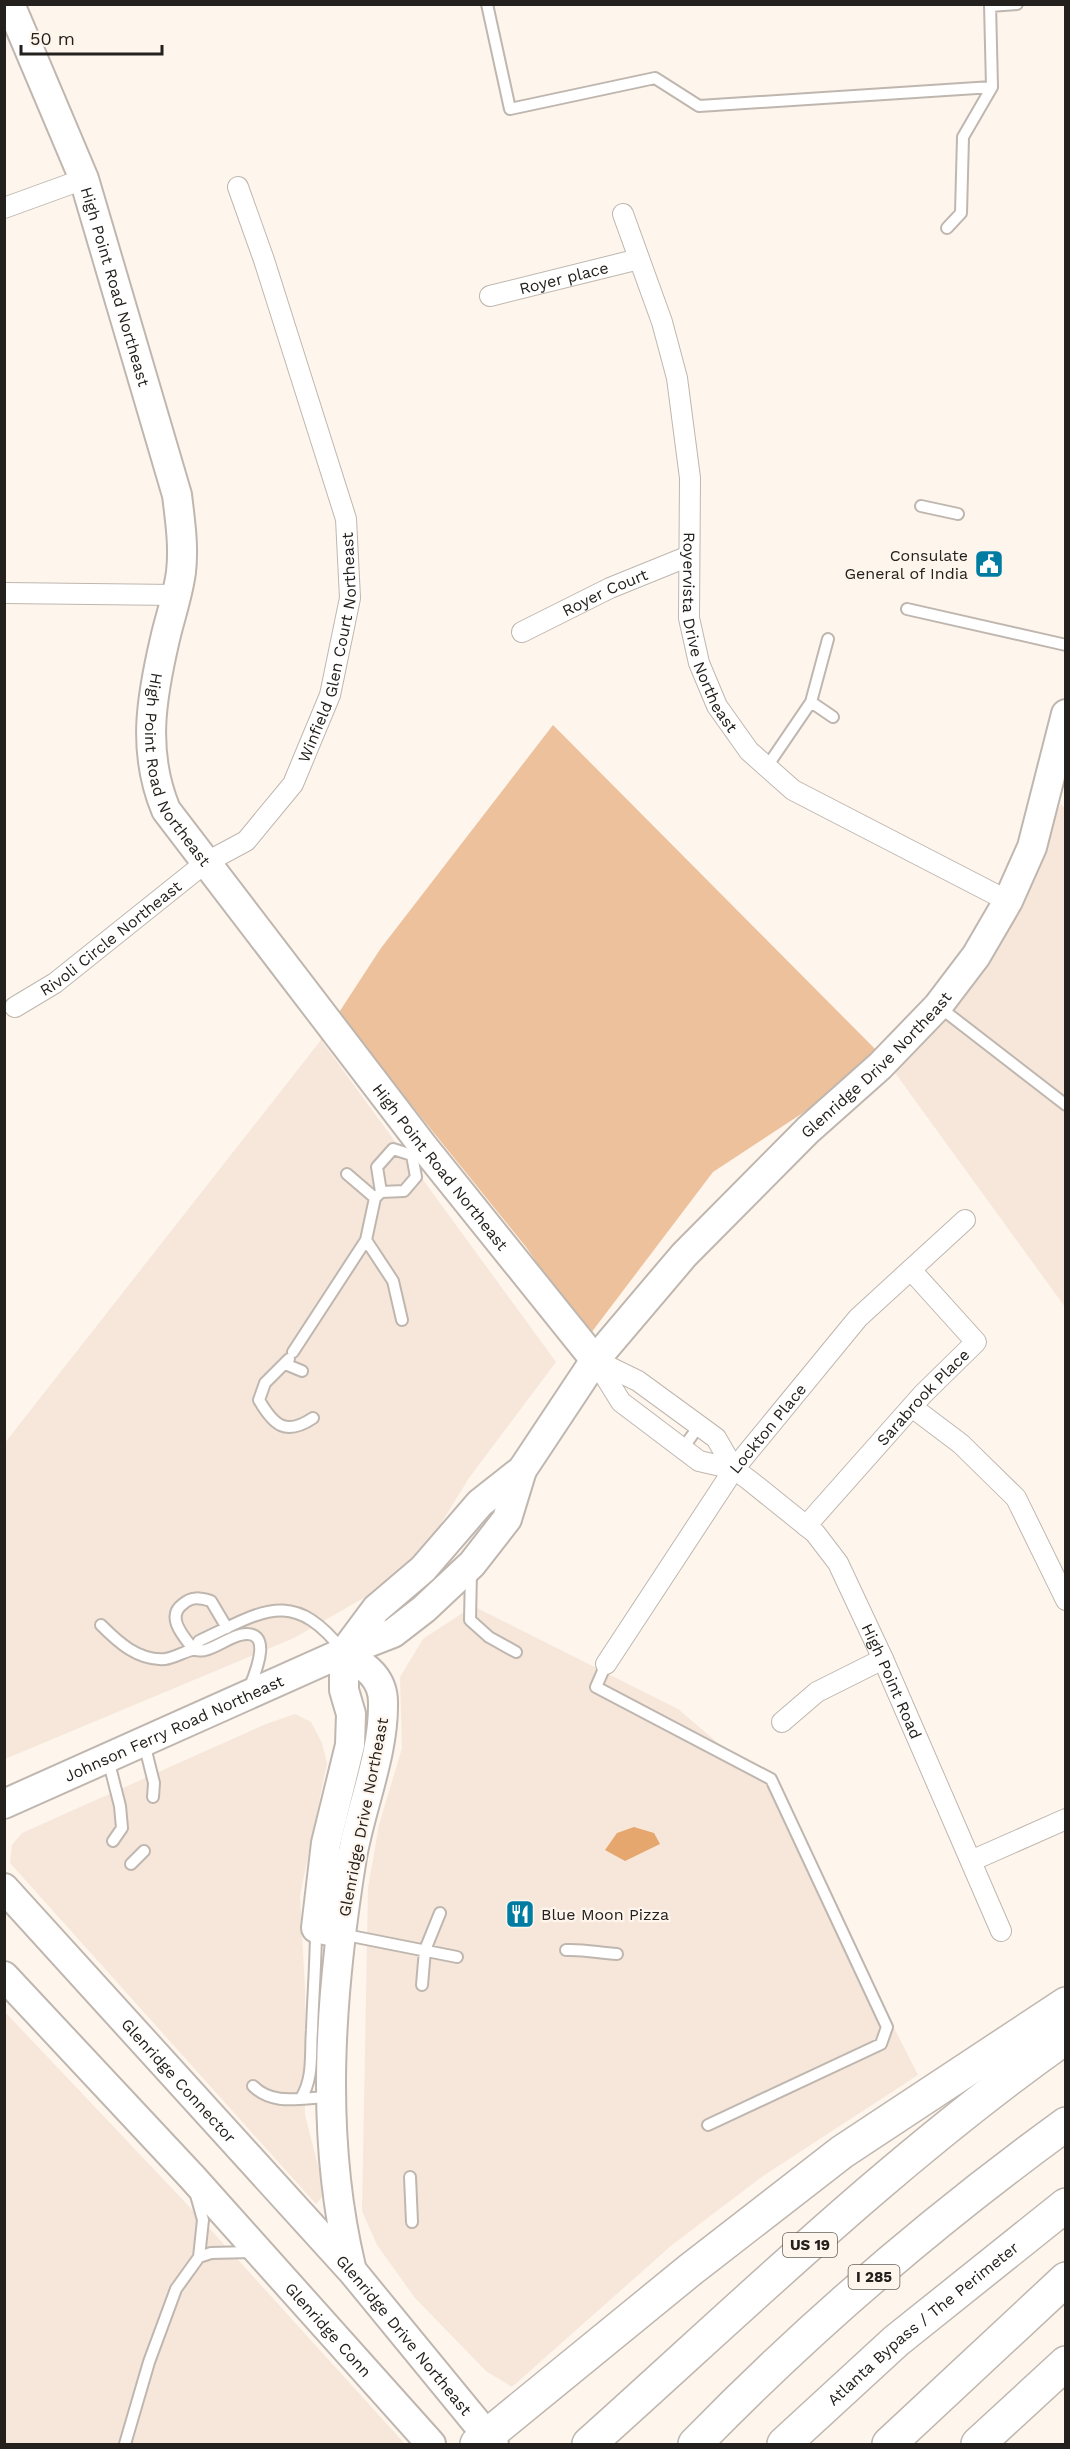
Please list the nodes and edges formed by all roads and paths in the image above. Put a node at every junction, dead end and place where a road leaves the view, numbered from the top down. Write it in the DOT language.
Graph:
graph roads {
  1 [pos="9,4"];
  2 [pos="487,4"];
  3 [pos="1017,4"];
  4 [pos="990,5"];
  5 [pos="992,87"];
  6 [pos="84,179"];
  7 [pos="238,187"];
  8 [pos="4,208"];
  9 [pos="622,214"];
  10 [pos="947,228"];
  11 [pos="639,259"];
  12 [pos="489,296"];
  13 [pos="921,506"];
  14 [pos="958,514"];
  15 [pos="689,556"];
  16 [pos="4,593"];
  17 [pos="177,595"];
  18 [pos="907,609"];
  19 [pos="522,632"];
  20 [pos="828,639"];
  21 [pos="1065,645"];
  22 [pos="811,702"];
  23 [pos="833,717"];
  24 [pos="1065,717"];
  25 [pos="766,768"];
  26 [pos="205,863"];
  27 [pos="1008,901"];
  28 [pos="938,1006"];
  29 [pos="15,1007"];
  30 [pos="1065,1105"];
  31 [pos="418,1150"];
  32 [pos="347,1174"];
  33 [pos="378,1195"];
  34 [pos="965,1220"];
  35 [pos="366,1240"];
  36 [pos="910,1270"];
  37 [pos="402,1320"];
  38 [pos="289,1358"];
  39 [pos="595,1360"];
  40 [pos="302,1371"];
  41 [pos="912,1407"];
  42 [pos="313,1418"];
  43 [pos="699,1426"];
  44 [pos="682,1448"];
  45 [pos="734,1469"];
  46 [pos="522,1470"];
  47 [pos="806,1526"];
  48 [pos="472,1564"];
  49 [pos="1065,1600"];
  50 [pos="101,1625"];
  51 [pos="226,1628"];
  52 [pos="194,1650"];
  53 [pos="344,1652"];
  54 [pos="516,1652"];
  55 [pos="883,1659"];
  56 [pos="606,1664"];
  57 [pos="247,1695"];
  58 [pos="782,1722"];
  59 [pos="144,1742"];
  60 [pos="108,1759"];
  61 [pos="153,1797"];
  62 [pos="11,1798"];
  63 [pos="1065,1819"];
  64 [pos="113,1841"];
  65 [pos="144,1851"];
  66 [pos="970,1861"];
  67 [pos="131,1864"];
  68 [pos="4,1888"];
  69 [pos="440,1913"];
  70 [pos="328,1931"];
  71 [pos="1001,1931"];
  72 [pos="425,1950"];
  73 [pos="566,1950"];
  74 [pos="617,1954"];
  75 [pos="457,1957"];
  76 [pos="4,1976"];
  77 [pos="422,1985"];
  78 [pos="1065,2004"];
  79 [pos="1065,2037"];
  80 [pos="253,2086"];
  81 [pos="301,2097"];
  82 [pos="330,2097"];
  83 [pos="1065,2124"];
  84 [pos="708,2125"];
  85 [pos="192,2177"];
  86 [pos="410,2177"];
  87 [pos="1065,2205"];
  88 [pos="412,2222"];
  89 [pos="259,2252"];
  90 [pos="199,2257"];
  91 [pos="353,2272"];
  92 [pos="1065,2279"];
  93 [pos="1065,2363"];
  94 [pos="1065,2385"];
  95 [pos="486,2442"];
  96 [pos="125,2445"];
  97 [pos="431,2445"];
  98 [pos="589,2445"];
  99 [pos="695,2445"];
  100 [pos="784,2445"];
  101 [pos="889,2445"];
  102 [pos="978,2445"];
  103 [pos="1010,2445"];
  1 -- 6 [label="main road, High Point Road Northeast"];
  2 -- 5 [label="lane"];
  3 -- 4 [label="lane"];
  4 -- 5 [label="lane"];
  5 -- 10 [label="lane"];
  6 -- 8 [label="street"];
  6 -- 17 [label="main road, High Point Road Northeast"];
  7 -- 26 [label="street, Winfield Glen Court Northeast"];
  9 -- 11 [label="street, Royervista Drive Northeast"];
  11 -- 12 [label="street, Royer place"];
  11 -- 15 [label="street, Royervista Drive Northeast"];
  13 -- 14 [label="lane"];
  15 -- 19 [label="street, Royer Court"];
  15 -- 25 [label="street, Royervista Drive Northeast"];
  16 -- 17 [label="street"];
  17 -- 26 [label="main road, High Point Road Northeast"];
  18 -- 21 [label="lane"];
  20 -- 22 [label="lane"];
  22 -- 23 [label="lane"];
  22 -- 25 [label="lane"];
  24 -- 27 [label="main road, Glenridge Drive Northeast"];
  25 -- 27 [label="street, Royervista Drive Northeast"];
  26 -- 29 [label="street, Rivoli Circle Northeast"];
  26 -- 31 [label="main road, High Point Road Northeast"];
  27 -- 28 [label="main road, Glenridge Drive Northeast"];
  28 -- 30 [label="lane"];
  28 -- 39 [label="main road, Glenridge Drive Northeast"];
  31 -- 33 [label="lane"];
  31 -- 33 [label="lane"];
  31 -- 39 [label="main road, High Point Road Northeast"];
  32 -- 33 [label="lane"];
  33 -- 35 [label="lane"];
  34 -- 36 [label="street, Lockton Place"];
  35 -- 37 [label="lane"];
  35 -- 38 [label="lane"];
  36 -- 41 [label="street, Sarabrook Place"];
  36 -- 45 [label="street, Lockton Place"];
  38 -- 40 [label="lane"];
  38 -- 42 [label="lane"];
  39 -- 43 [label="street, High Point Road"];
  39 -- 44 [label="street, High Point Road"];
  39 -- 46 [label="main road, Johnson Ferry Road Northeast"];
  41 -- 47 [label="street, Sarabrook Place"];
  41 -- 49 [label="street"];
  43 -- 44 [label="lane"];
  43 -- 45 [label="street, High Point Road"];
  44 -- 45 [label="street, High Point Road"];
  45 -- 47 [label="street, High Point Road"];
  45 -- 56 [label="street, Lockton Place"];
  46 -- 48 [label="main road, Johnson Ferry Road Northeast"];
  46 -- 53 [label="main road, Johnson Ferry Road Northeast"];
  47 -- 55 [label="street, High Point Road"];
  48 -- 53 [label="main road, Johnson Ferry Road Northeast"];
  48 -- 54 [label="lane"];
  50 -- 52 [label="lane"];
  51 -- 52 [label="lane"];
  51 -- 52 [label="lane"];
  51 -- 53 [label="lane"];
  52 -- 57 [label="lane"];
  53 -- 57 [label="main road, Johnson Ferry Road Northeast"];
  53 -- 70 [label="main road, Glenridge Drive Northeast"];
  55 -- 58 [label="street"];
  55 -- 66 [label="street, High Point Road"];
  56 -- 84 [label="lane"];
  57 -- 59 [label="main road, Johnson Ferry Road Northeast"];
  59 -- 60 [label="main road, Johnson Ferry Road Northeast"];
  59 -- 61 [label="lane"];
  60 -- 62 [label="main road, Johnson Ferry Road Northeast"];
  60 -- 64 [label="lane"];
  63 -- 66 [label="street"];
  65 -- 67 [label="lane"];
  66 -- 71 [label="street, High Point Road"];
  68 -- 91 [label="main road, Glenridge Connector"];
  69 -- 72 [label="lane"];
  70 -- 72 [label="lane"];
  70 -- 81 [label="lane"];
  70 -- 82 [label="main road, Glenridge Drive Northeast"];
  72 -- 75 [label="lane"];
  72 -- 77 [label="lane"];
  73 -- 74 [label="lane"];
  76 -- 85 [label="main road"];
  78 -- 95 [label="highway"];
  79 -- 98 [label="highway, US 19"];
  80 -- 81 [label="lane"];
  81 -- 82 [label="lane"];
  82 -- 91 [label="main road, Glenridge Drive Northeast"];
  83 -- 99 [label="highway, I 285"];
  85 -- 89 [label="main road"];
  85 -- 90 [label="lane"];
  86 -- 88 [label="lane"];
  87 -- 100 [label="highway, Atlanta Bypass / The Perimeter"];
  89 -- 90 [label="lane"];
  89 -- 97 [label="main road, Glenridge Conn"];
  90 -- 96 [label="lane"];
  91 -- 95 [label="main road, Glenridge Drive Northeast"];
  92 -- 101 [label="highway"];
  93 -- 102 [label="highway"];
  94 -- 103 [label="highway"];
}
